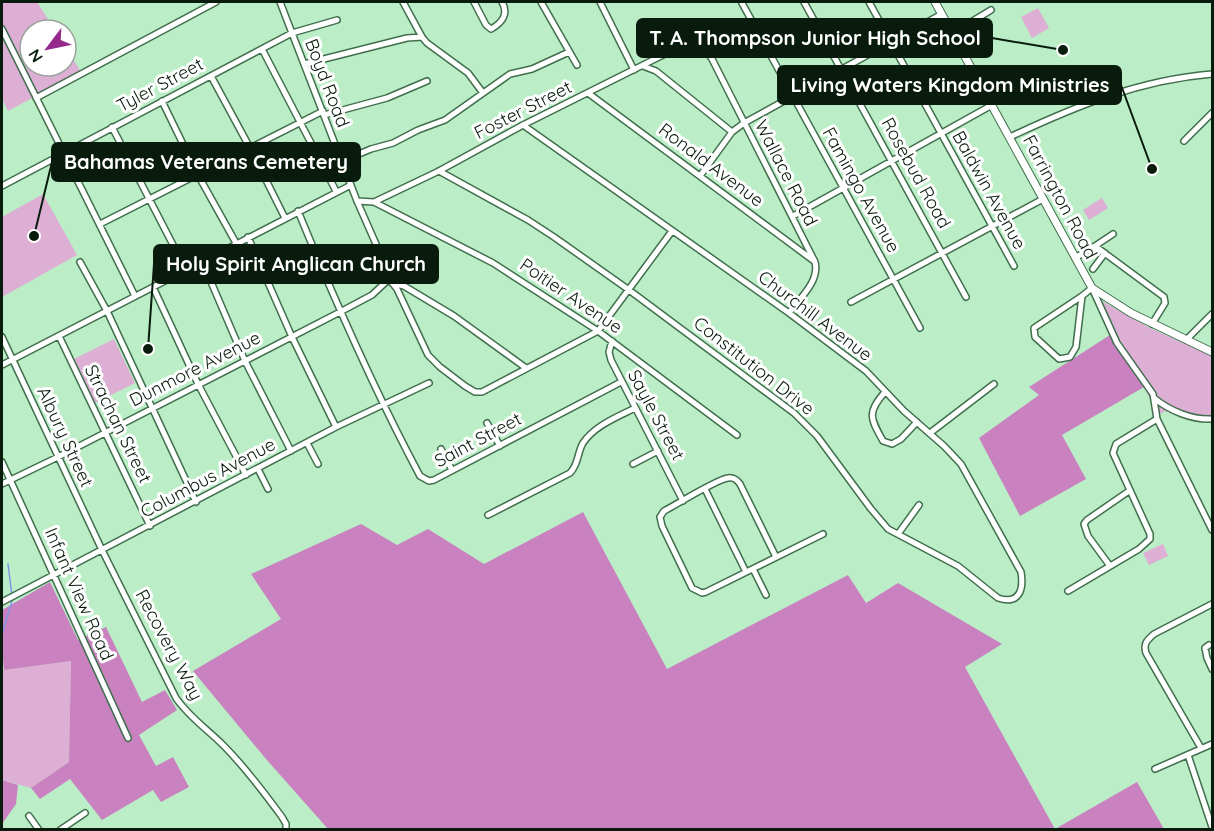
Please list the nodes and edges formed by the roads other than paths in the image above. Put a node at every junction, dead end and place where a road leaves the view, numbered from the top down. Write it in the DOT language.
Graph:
graph roads {
  1 [pos="216,2"];
  2 [pos="280,2"];
  3 [pos="403,2"];
  4 [pos="474,2"];
  5 [pos="502,2"];
  6 [pos="541,2"];
  7 [pos="600,2"];
  8 [pos="804,2"];
  9 [pos="869,2"];
  10 [pos="935,2"];
  11 [pos="741,3"];
  12 [pos="991,10"];
  13 [pos="942,14"];
  14 [pos="337,20"];
  15 [pos="2,29"];
  16 [pos="292,33"];
  17 [pos="953,33"];
  18 [pos="422,37"];
  19 [pos="890,42"];
  20 [pos="702,45"];
  21 [pos="262,49"];
  22 [pos="569,52"];
  23 [pos="304,64"];
  24 [pos="577,65"];
  25 [pos="643,66"];
  26 [pos="842,69"];
  27 [pos="634,70"];
  28 [pos="1212,74"];
  29 [pos="211,76"];
  30 [pos="427,81"];
  31 [pos="483,93"];
  32 [pos="588,93"];
  33 [pos="793,96"];
  34 [pos="36,98"];
  35 [pos="162,102"];
  36 [pos="992,105"];
  37 [pos="323,112"];
  38 [pos="1212,113"];
  39 [pos="300,123"];
  40 [pos="744,123"];
  41 [pos="523,125"];
  42 [pos="112,128"];
  43 [pos="732,132"];
  44 [pos="941,134"];
  45 [pos="1010,137"];
  46 [pos="1185,141"];
  47 [pos="250,148"];
  48 [pos="63,153"];
  49 [pos="342,161"];
  50 [pos="892,161"];
  51 [pos="439,171"];
  52 [pos="198,175"];
  53 [pos="700,176"];
  54 [pos="351,185"];
  55 [pos="2,186"];
  56 [pos="844,188"];
  57 [pos="336,191"];
  58 [pos="1043,199"];
  59 [pos="149,200"];
  60 [pos="357,201"];
  61 [pos="374,202"];
  62 [pos="298,211"];
  63 [pos="793,216"];
  64 [pos="285,218"];
  65 [pos="100,224"];
  66 [pos="992,226"];
  67 [pos="672,231"];
  68 [pos="1113,234"];
  69 [pos="248,237"];
  70 [pos="236,243"];
  71 [pos="1095,246"];
  72 [pos="942,253"];
  73 [pos="1105,253"];
  74 [pos="1075,258"];
  75 [pos="201,261"];
  76 [pos="80,262"];
  77 [pos="815,262"];
  78 [pos="1014,266"];
  79 [pos="1094,269"];
  80 [pos="186,270"];
  81 [pos="893,279"];
  82 [pos="391,281"];
  83 [pos="153,287"];
  84 [pos="1092,288"];
  85 [pos="629,290"];
  86 [pos="135,296"];
  87 [pos="966,297"];
  88 [pos="1082,297"];
  89 [pos="851,302"];
  90 [pos="107,311"];
  91 [pos="340,312"];
  92 [pos="789,313"];
  93 [pos="1212,314"];
  94 [pos="1152,324"];
  95 [pos="920,328"];
  96 [pos="598,331"];
  97 [pos="59,336"];
  98 [pos="2,337"];
  99 [pos="292,337"];
  100 [pos="1186,340"];
  101 [pos="612,341"];
  102 [pos="1212,352"];
  103 [pos="12,360"];
  104 [pos="244,361"];
  105 [pos="2,365"];
  106 [pos="526,368"];
  107 [pos="621,382"];
  108 [pos="429,383"];
  109 [pos="198,384"];
  110 [pos="994,384"];
  111 [pos="885,392"];
  112 [pos="1154,398"];
  113 [pos="382,405"];
  114 [pos="152,407"];
  115 [pos="635,408"];
  116 [pos="1157,419"];
  117 [pos="1212,419"];
  118 [pos="917,422"];
  119 [pos="487,423"];
  120 [pos="336,427"];
  121 [pos="106,431"];
  122 [pos="930,434"];
  123 [pos="738,435"];
  124 [pos="307,443"];
  125 [pos="500,446"];
  126 [pos="441,449"];
  127 [pos="291,451"];
  128 [pos="658,451"];
  129 [pos="58,457"];
  130 [pos="2,462"];
  131 [pos="318,464"];
  132 [pos="633,464"];
  133 [pos="258,469"];
  134 [pos="452,470"];
  135 [pos="246,475"];
  136 [pos="10,480"];
  137 [pos="2,484"];
  138 [pos="268,489"];
  139 [pos="705,489"];
  140 [pos="1130,491"];
  141 [pos="684,501"];
  142 [pos="196,502"];
  143 [pos="920,505"];
  144 [pos="488,515"];
  145 [pos="150,526"];
  146 [pos="1212,530"];
  147 [pos="824,534"];
  148 [pos="898,534"];
  149 [pos="102,550"];
  150 [pos="776,557"];
  151 [pos="1110,566"];
  152 [pos="753,569"];
  153 [pos="746,572"];
  154 [pos="54,575"];
  155 [pos="1022,589"];
  156 [pos="1068,591"];
  157 [pos="765,595"];
  158 [pos="2,602"];
  159 [pos="1212,604"];
  160 [pos="1209,645"];
  161 [pos="1212,669"];
  162 [pos="128,738"];
  163 [pos="1212,744"];
  164 [pos="1201,748"];
  165 [pos="1188,755"];
  166 [pos="1155,769"];
  167 [pos="85,813"];
  168 [pos="29,816"];
  169 [pos="1212,827"];
  170 [pos="39,830"];
  171 [pos="60,830"];
  172 [pos="286,830"];
  1 -- 34 [label="street"];
  2 -- 16 [label="street, Boyd Road"];
  3 -- 18 [label="street"];
  4 -- 5 [label="street"];
  6 -- 22 [label="street"];
  7 -- 27 [label="street"];
  8 -- 26 [label="street, Rosebud Road"];
  9 -- 19 [label="street, Baldwin Avenue"];
  10 -- 13 [label="street, Farrington Road"];
  11 -- 33 [label="street, Famingo Avenue"];
  12 -- 17 [label="street"];
  13 -- 17 [label="street, Farrington Road"];
  13 -- 19 [label="street"];
  14 -- 16 [label="street, Tyler Street"];
  15 -- 34 [label="street"];
  16 -- 21 [label="street, Tyler Street"];
  16 -- 23 [label="street, Boyd Road"];
  17 -- 36 [label="street, Farrington Road"];
  18 -- 23 [label="street"];
  18 -- 31 [label="street"];
  19 -- 26 [label="street"];
  19 -- 44 [label="street, Baldwin Avenue"];
  20 -- 25 [label="street, Foster Street"];
  20 -- 40 [label="street, Wallace Road"];
  21 -- 29 [label="street, Tyler Street"];
  21 -- 39 [label="street"];
  22 -- 24 [label="street"];
  22 -- 31 [label="street"];
  23 -- 37 [label="street, Boyd Road"];
  25 -- 27 [label="street, Foster Street"];
  25 -- 43 [label="street"];
  26 -- 33 [label="street"];
  26 -- 50 [label="street, Rosebud Road"];
  27 -- 32 [label="street, Foster Street"];
  28 -- 45 [label="street"];
  29 -- 35 [label="street, Tyler Street"];
  29 -- 47 [label="street"];
  30 -- 37 [label="street"];
  31 -- 49 [label="street"];
  32 -- 41 [label="street, Foster Street"];
  32 -- 53 [label="street, Ronald Avenue"];
  33 -- 40 [label="street"];
  33 -- 56 [label="street, Famingo Avenue"];
  34 -- 48 [label="street"];
  35 -- 42 [label="street, Tyler Street"];
  35 -- 52 [label="street"];
  36 -- 44 [label="street"];
  36 -- 45 [label="street, Farrington Road"];
  37 -- 39 [label="street"];
  37 -- 49 [label="street, Boyd Road"];
  38 -- 46 [label="street"];
  39 -- 47 [label="street"];
  39 -- 57 [label="street"];
  40 -- 43 [label="street"];
  40 -- 63 [label="street, Wallace Road"];
  41 -- 51 [label="street, Foster Street"];
  41 -- 67 [label="street, Churchill Avenue"];
  42 -- 48 [label="street, Tyler Street"];
  42 -- 59 [label="street"];
  43 -- 53 [label="street"];
  44 -- 50 [label="street"];
  44 -- 66 [label="street, Baldwin Avenue"];
  45 -- 58 [label="street, Farrington Road"];
  47 -- 52 [label="street"];
  47 -- 64 [label="street"];
  48 -- 55 [label="street, Tyler Street"];
  48 -- 65 [label="street"];
  49 -- 54 [label="street, Boyd Road"];
  50 -- 56 [label="street"];
  50 -- 72 [label="street, Rosebud Road"];
  51 -- 61 [label="street, Foster Street"];
  51 -- 85 [label="street, Constitution Drive"];
  52 -- 59 [label="street"];
  52 -- 70 [label="street"];
  53 -- 77 [label="street, Ronald Avenue"];
  54 -- 57 [label="street"];
  54 -- 60 [label="street, Boyd Road"];
  56 -- 63 [label="street"];
  56 -- 81 [label="street, Famingo Avenue"];
  57 -- 62 [label="street"];
  58 -- 66 [label="street"];
  58 -- 74 [label="street, Farrington Road"];
  59 -- 65 [label="street"];
  59 -- 80 [label="street"];
  60 -- 61 [label="street, Foster Street"];
  60 -- 82 [label="street, Boyd Road"];
  61 -- 96 [label="street, Poitier Avenue"];
  62 -- 64 [label="street"];
  62 -- 91 [label="street"];
  63 -- 77 [label="street, Wallace Road"];
  64 -- 69 [label="street"];
  65 -- 86 [label="street"];
  66 -- 72 [label="street"];
  66 -- 78 [label="street, Baldwin Avenue"];
  67 -- 85 [label="street"];
  67 -- 92 [label="street, Churchill Avenue"];
  68 -- 71 [label="street"];
  69 -- 70 [label="street"];
  69 -- 99 [label="street"];
  70 -- 75 [label="street"];
  71 -- 73 [label="street"];
  71 -- 74 [label="street"];
  72 -- 81 [label="street"];
  72 -- 87 [label="street, Rosebud Road"];
  73 -- 79 [label="street"];
  73 -- 94 [label="street"];
  74 -- 84 [label="street, Farrington Road"];
  75 -- 80 [label="street"];
  75 -- 104 [label="street"];
  76 -- 90 [label="street"];
  77 -- 92 [label="street"];
  80 -- 83 [label="street"];
  81 -- 89 [label="street"];
  81 -- 95 [label="street, Famingo Avenue"];
  82 -- 91 [label="street, Dunmore Avenue"];
  82 -- 106 [label="street"];
  82 -- 106 [label="street, Boyd Road"];
  83 -- 86 [label="street"];
  83 -- 109 [label="street"];
  84 -- 88 [label="street"];
  84 -- 94 [label="street, Farrington Road"];
  84 -- 112 [label="street"];
  85 -- 96 [label="street"];
  85 -- 148 [label="street, Constitution Drive"];
  86 -- 90 [label="street"];
  88 -- 88 [label="street"];
  90 -- 97 [label="street"];
  90 -- 114 [label="street"];
  91 -- 99 [label="street, Dunmore Avenue"];
  91 -- 113 [label="street"];
  92 -- 111 [label="street, Churchill Avenue"];
  93 -- 100 [label="street"];
  94 -- 100 [label="street, Farrington Road"];
  96 -- 101 [label="street, Poitier Avenue"];
  96 -- 106 [label="street"];
  97 -- 103 [label="street"];
  97 -- 121 [label="street, Strachan Street"];
  98 -- 103 [label="street, Albury Street"];
  99 -- 104 [label="street, Dunmore Avenue"];
  99 -- 120 [label="street"];
  100 -- 102 [label="street, Farrington Road"];
  101 -- 107 [label="street, Sayle Street"];
  101 -- 123 [label="street, Poitier Avenue"];
  103 -- 105 [label="street"];
  103 -- 129 [label="street, Albury Street"];
  104 -- 109 [label="street, Dunmore Avenue"];
  104 -- 127 [label="street"];
  107 -- 115 [label="street, Sayle Street"];
  107 -- 125 [label="street, Saint Street"];
  108 -- 113 [label="street, Columbus Avenue"];
  109 -- 114 [label="street, Dunmore Avenue"];
  109 -- 135 [label="street"];
  110 -- 122 [label="street"];
  111 -- 118 [label="street, Churchill Avenue"];
  111 -- 118 [label="street"];
  112 -- 116 [label="street"];
  112 -- 117 [label="street"];
  113 -- 120 [label="street, Columbus Avenue"];
  113 -- 134 [label="street, Saint Street"];
  114 -- 121 [label="street, Dunmore Avenue"];
  114 -- 142 [label="street"];
  115 -- 128 [label="street, Sayle Street"];
  115 -- 144 [label="street"];
  116 -- 140 [label="street"];
  116 -- 146 [label="street"];
  118 -- 122 [label="street, Churchill Avenue"];
  119 -- 125 [label="street"];
  120 -- 124 [label="street, Columbus Avenue"];
  121 -- 129 [label="street, Dunmore Avenue"];
  121 -- 145 [label="street, Strachan Street"];
  122 -- 155 [label="street, Churchill Avenue"];
  124 -- 127 [label="street, Columbus Avenue"];
  124 -- 131 [label="street"];
  125 -- 134 [label="street, Saint Street"];
  126 -- 134 [label="street"];
  127 -- 133 [label="street, Columbus Avenue"];
  128 -- 132 [label="street"];
  128 -- 141 [label="street, Sayle Street"];
  129 -- 136 [label="street, Dunmore Avenue"];
  129 -- 149 [label="street, Albury Street"];
  130 -- 136 [label="street, Infant View Road"];
  133 -- 135 [label="street, Columbus Avenue"];
  133 -- 138 [label="street"];
  135 -- 142 [label="street, Columbus Avenue"];
  136 -- 137 [label="street, Dunmore Avenue"];
  136 -- 154 [label="street, Infant View Road"];
  139 -- 141 [label="street"];
  139 -- 150 [label="street"];
  139 -- 153 [label="street"];
  140 -- 151 [label="street"];
  140 -- 151 [label="street"];
  141 -- 153 [label="street"];
  142 -- 145 [label="street, Columbus Avenue"];
  143 -- 148 [label="street"];
  145 -- 149 [label="street, Columbus Avenue"];
  147 -- 150 [label="street"];
  148 -- 155 [label="street, Constitution Drive"];
  149 -- 154 [label="street, Columbus Avenue"];
  149 -- 172 [label="street, Recovery Way"];
  150 -- 152 [label="street"];
  151 -- 156 [label="street"];
  152 -- 153 [label="street"];
  152 -- 157 [label="street"];
  154 -- 158 [label="street, Columbus Avenue"];
  154 -- 162 [label="street, Infant View Road"];
  159 -- 164 [label="street"];
  160 -- 161 [label="street"];
  163 -- 164 [label="street"];
  164 -- 165 [label="street"];
  165 -- 166 [label="street"];
  165 -- 169 [label="street"];
  167 -- 171 [label="street"];
  168 -- 170 [label="street"];
}
